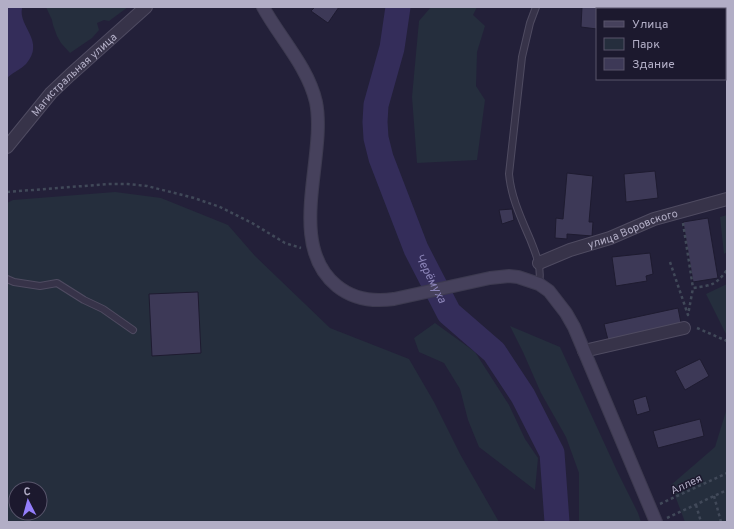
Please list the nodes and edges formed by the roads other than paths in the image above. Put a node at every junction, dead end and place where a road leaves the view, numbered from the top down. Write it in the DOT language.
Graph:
graph roads {
  1 [pos="146,7"];
  2 [pos="262,7"];
  3 [pos="536,7"];
  4 [pos="7,147"];
  5 [pos="727,199"];
  6 [pos="539,263"];
  7 [pos="7,279"];
  8 [pos="539,284"];
  9 [pos="689,325"];
  10 [pos="133,330"];
  11 [pos="584,351"];
  12 [pos="661,521"];
  1 -- 4 [label="street, Магистральная улица"];
  2 -- 8 [label="main road"];
  3 -- 6 [label="lane"];
  5 -- 6 [label="street, улица Воровского"];
  6 -- 8 [label="lane"];
  7 -- 10 [label="lane"];
  8 -- 11 [label="main road"];
  9 -- 11 [label="street"];
  11 -- 12 [label="main road"];
}
